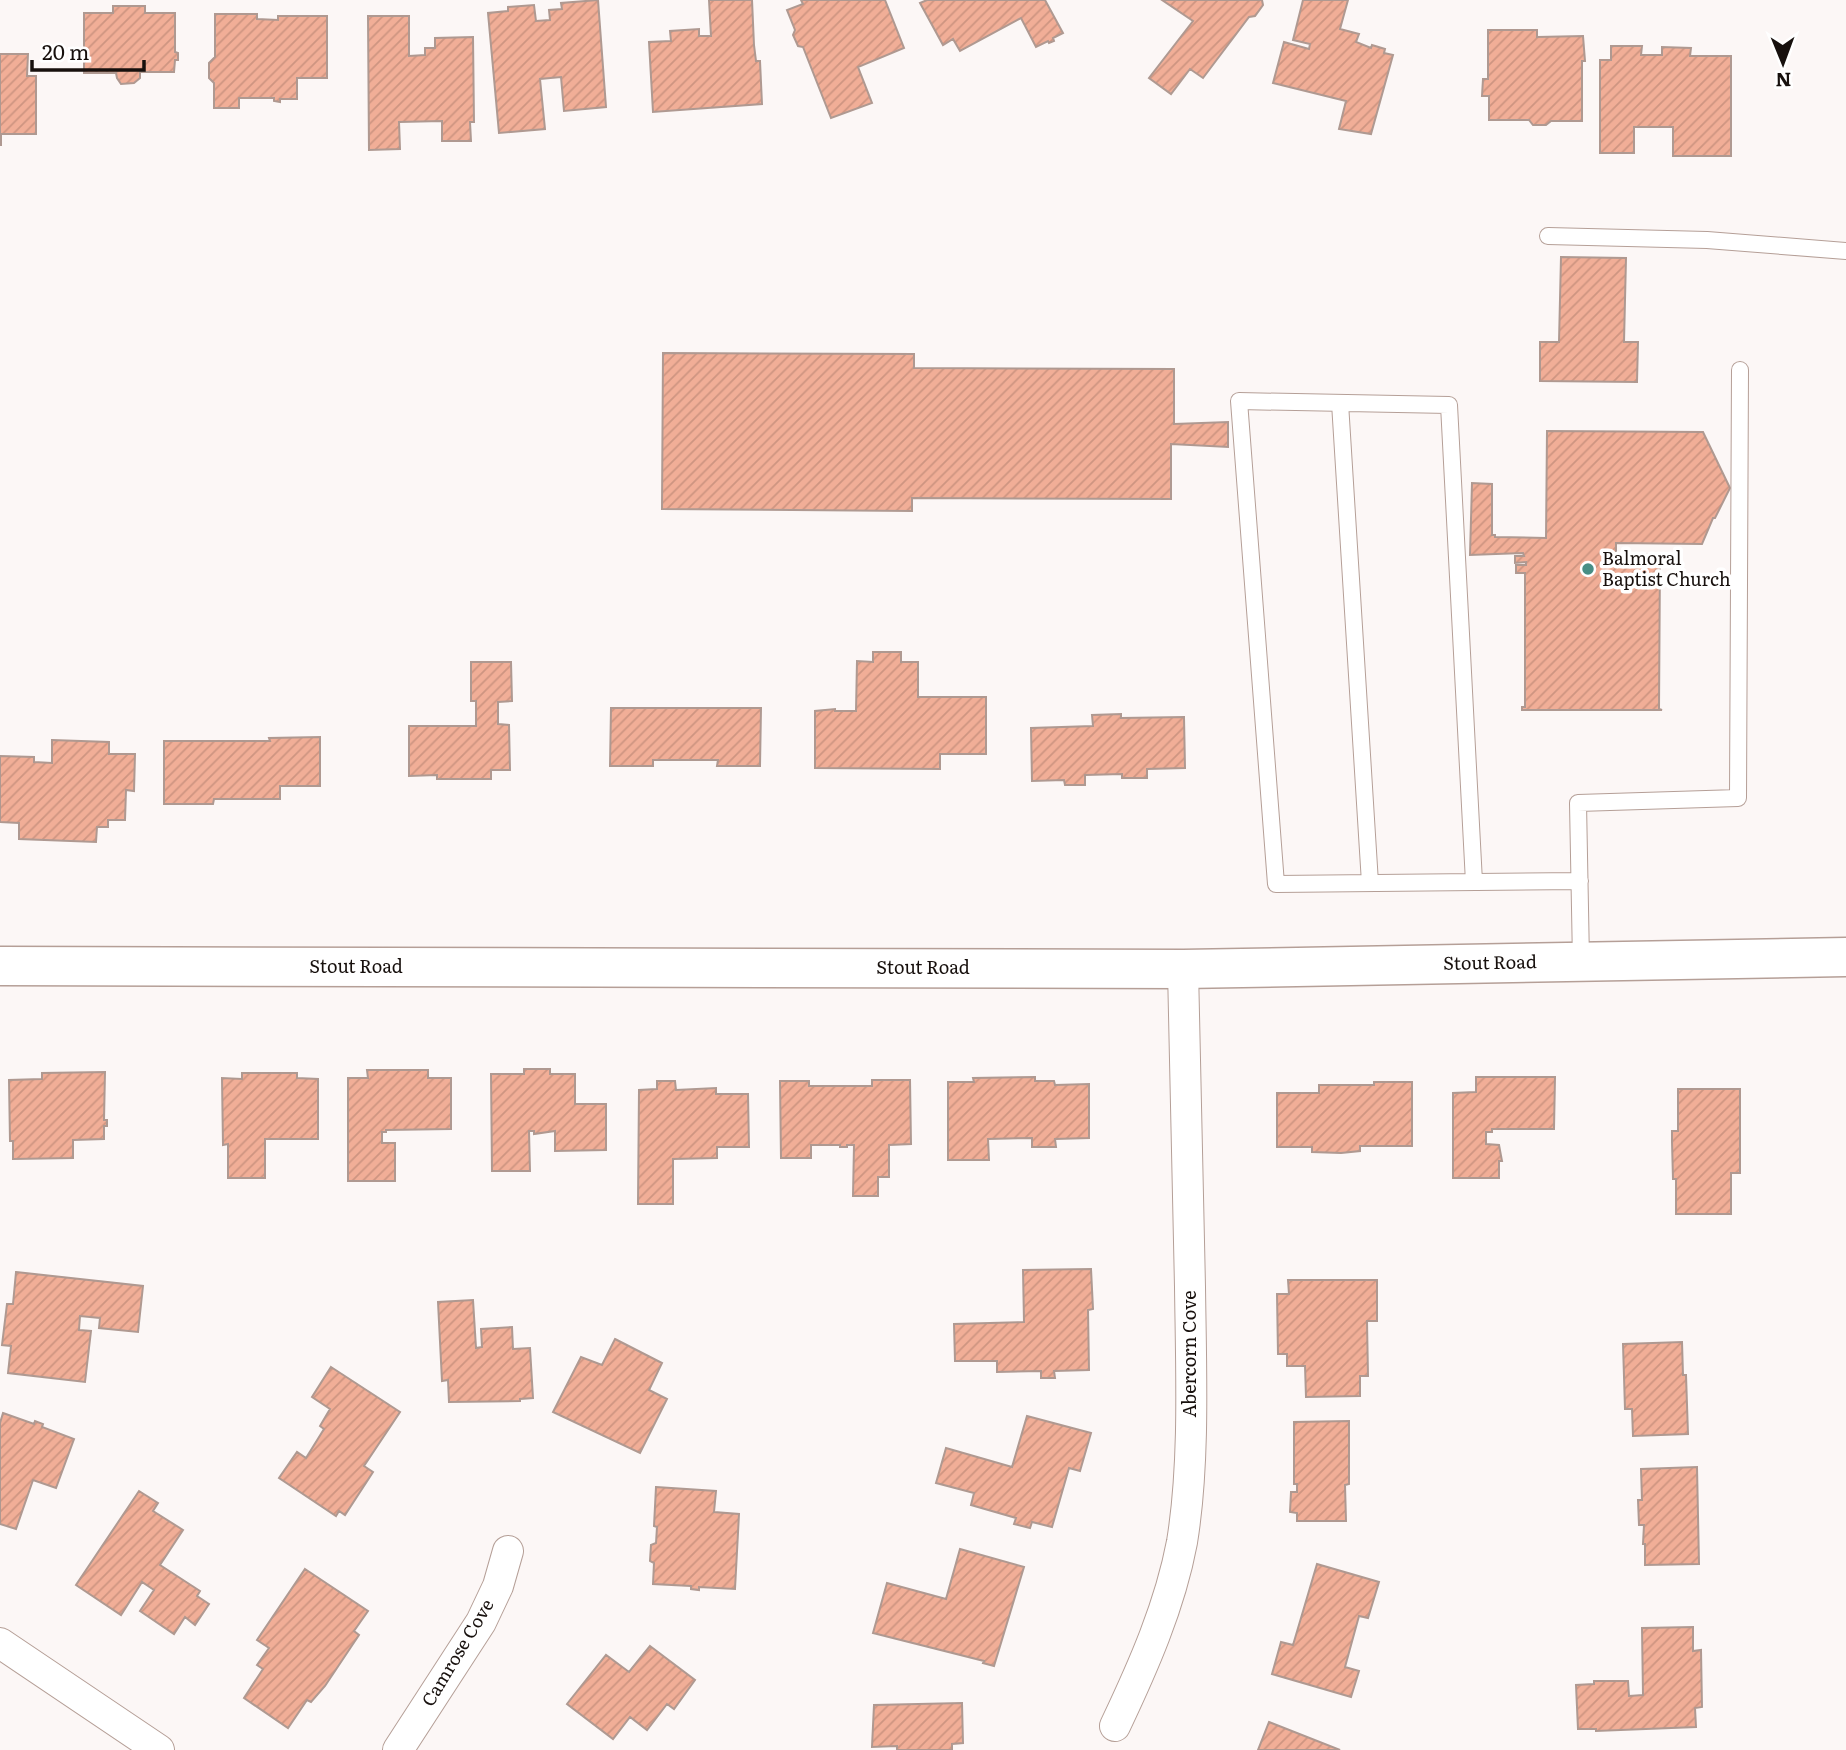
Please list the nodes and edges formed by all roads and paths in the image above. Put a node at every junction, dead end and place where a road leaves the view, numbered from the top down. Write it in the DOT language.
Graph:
graph roads {
  1 [pos="1548,236"];
  2 [pos="1846,251"];
  3 [pos="1740,370"];
  4 [pos="1340,403"];
  5 [pos="1580,881"];
  6 [pos="1474,882"];
  7 [pos="1370,883"];
  8 [pos="1846,957"];
  9 [pos="1581,961"];
  10 [pos="0,966"];
  11 [pos="1183,969"];
  12 [pos="508,1550"];
  13 [pos="0,1643"];
  14 [pos="1115,1726"];
  15 [pos="159,1750"];
  16 [pos="398,1750"];
  1 -- 2 [label="lane"];
  3 -- 5 [label="lane"];
  4 -- 6 [label="lane"];
  4 -- 7 [label="lane"];
  4 -- 7 [label="lane"];
  5 -- 6 [label="lane"];
  5 -- 9 [label="lane"];
  6 -- 7 [label="lane"];
  8 -- 9 [label="street, Stout Road"];
  9 -- 11 [label="street, Stout Road"];
  10 -- 11 [label="street, Stout Road"];
  11 -- 14 [label="street, Abercorn Cove"];
  12 -- 16 [label="street, Camrose Cove"];
  13 -- 15 [label="street"];
}
